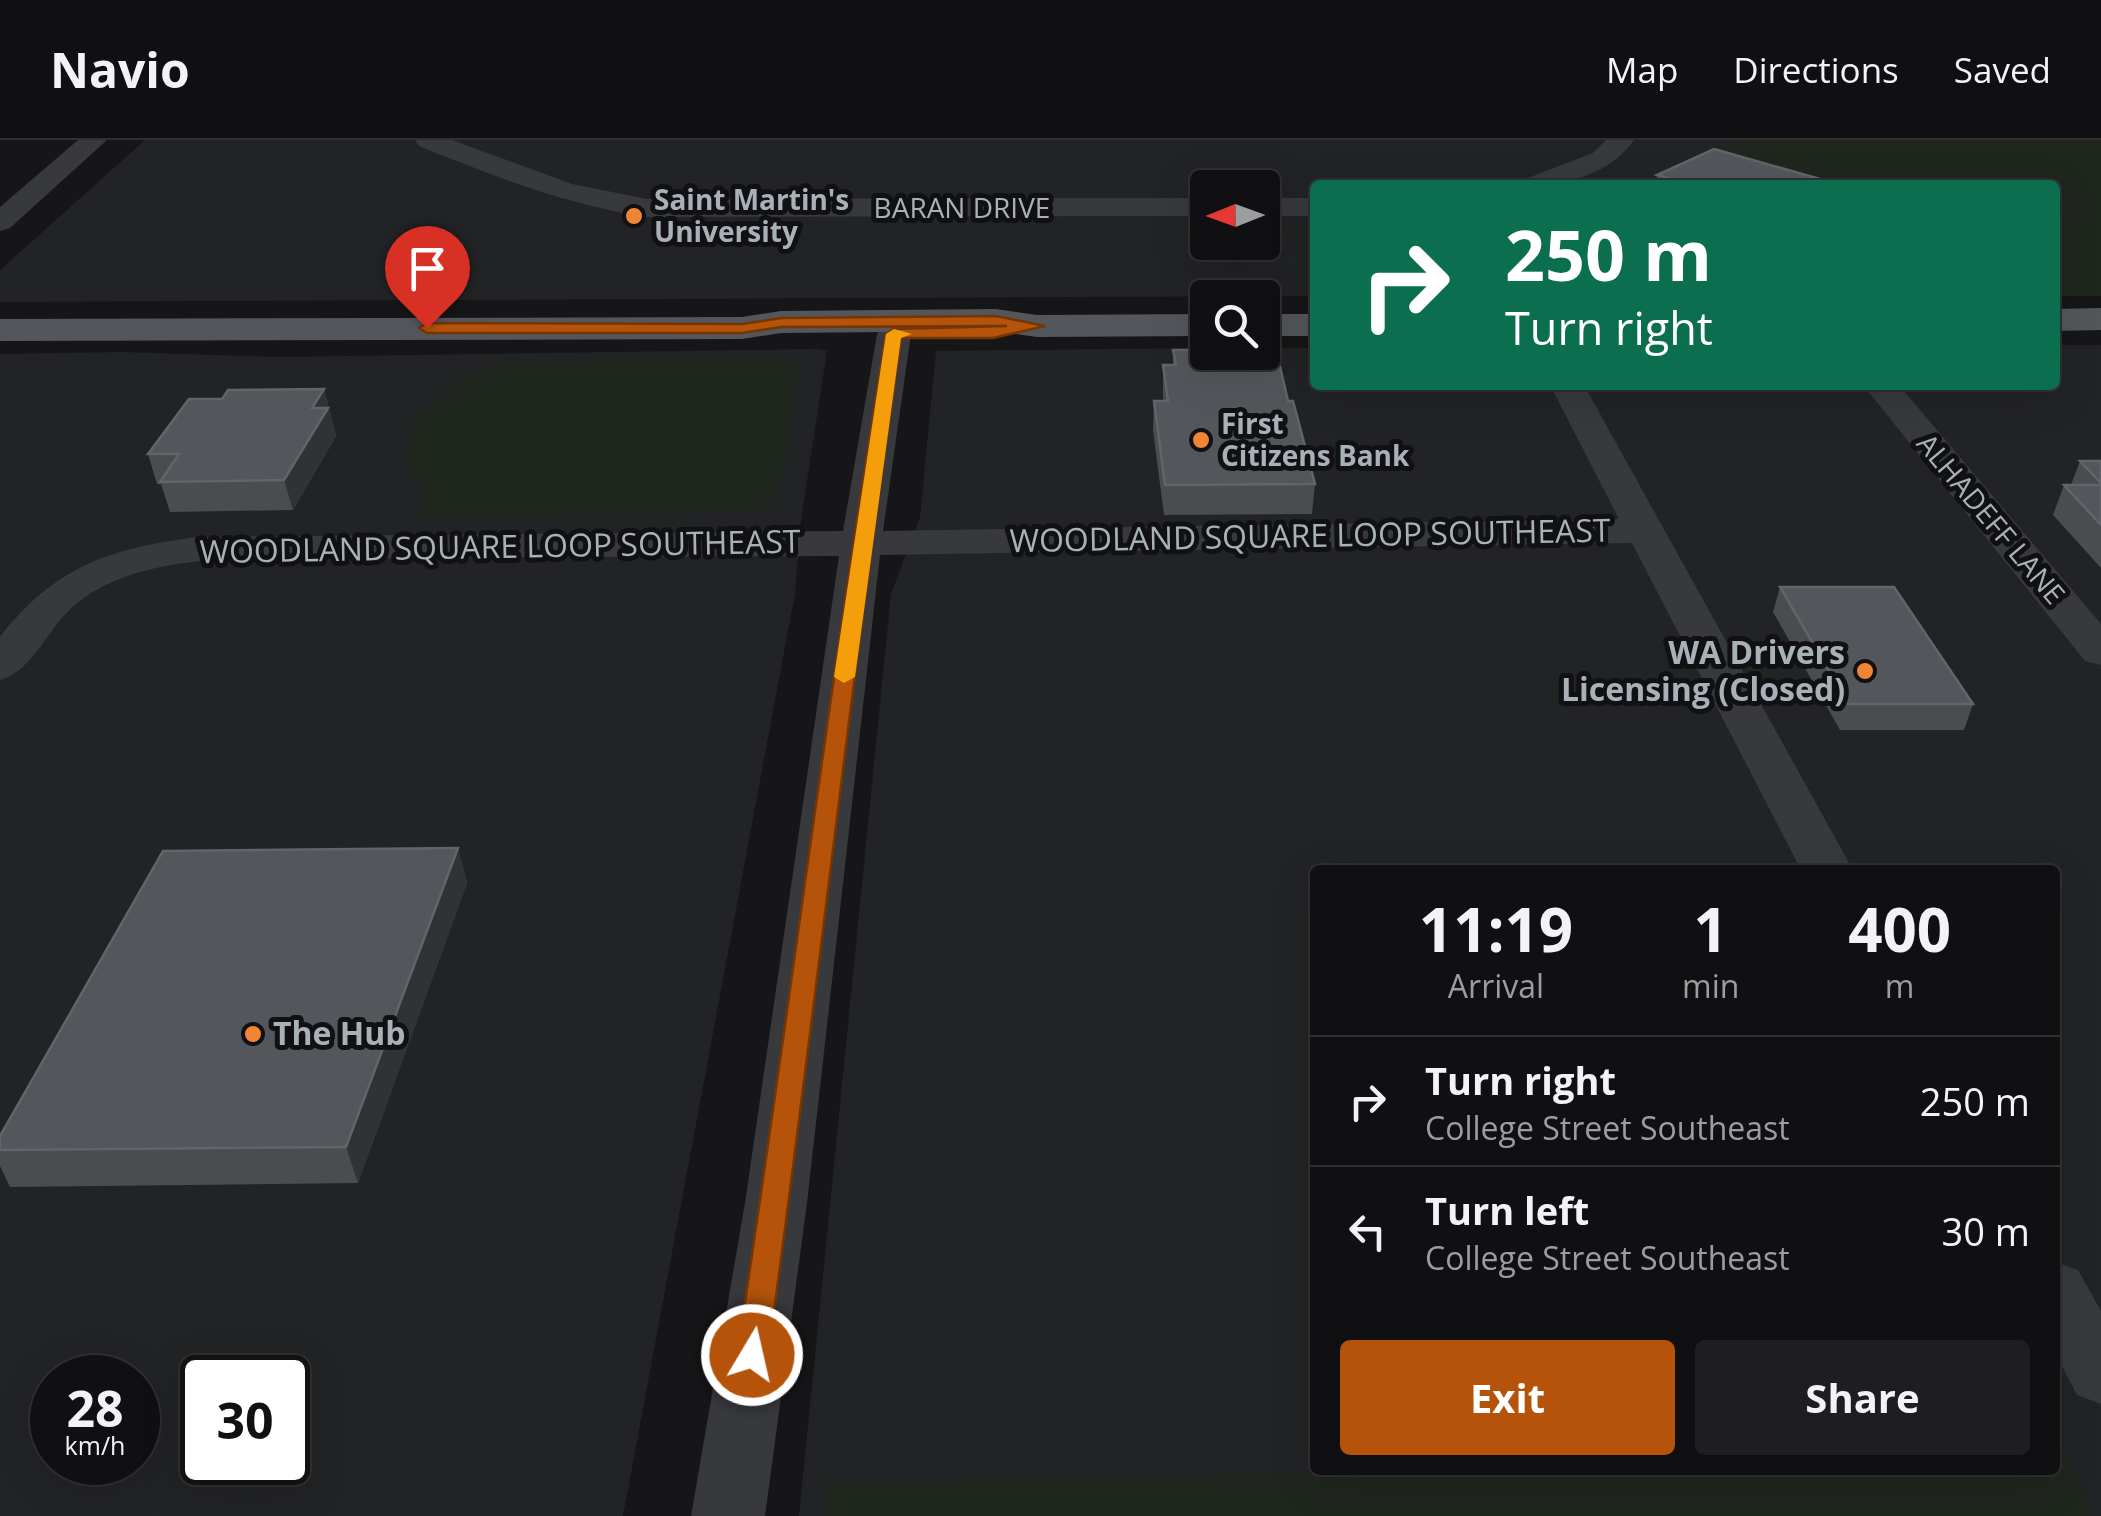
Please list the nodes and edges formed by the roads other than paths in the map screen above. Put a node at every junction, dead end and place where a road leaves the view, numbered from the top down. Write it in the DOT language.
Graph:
graph roads {
  1 [pos="94,140"];
  2 [pos="428,140"];
  3 [pos="1621,140"];
  4 [pos="1548,180"];
  5 [pos="1190,207"];
  6 [pos="1280,207"];
  7 [pos="1310,207"];
  8 [pos="0,222"];
  9 [pos="2101,319"];
  10 [pos="2060,320"];
  11 [pos="1190,325"];
  12 [pos="1280,325"];
  13 [pos="1310,325"];
  14 [pos="1037,326"];
  15 [pos="742,328"];
  16 [pos="0,330"];
  17 [pos="894,334"];
  18 [pos="1570,390"];
  19 [pos="1884,390"];
  20 [pos="1643,530"];
  21 [pos="862,542"];
  22 [pos="2101,652"];
  23 [pos="0,667"];
  24 [pos="1824,865"];
  25 [pos="2060,1298"];
  26 [pos="2101,1375"];
  27 [pos="728,1516"];
  1 -- 8 [label="street"];
  2 -- 5 [label="street, BARAN DRIVE"];
  3 -- 4 [label="street"];
  6 -- 7 [label="street"];
  9 -- 10 [label="main road"];
  11 -- 14 [label="main road"];
  12 -- 13 [label="main road"];
  14 -- 15 [label="main road"];
  14 -- 17 [label="main road"];
  15 -- 16 [label="main road"];
  15 -- 17 [label="main road"];
  17 -- 21 [label="street"];
  18 -- 20 [label="street, WOODLAND SQUARE LOOP SOUTHEAST"];
  19 -- 22 [label="street, ALHADEFF LANE"];
  20 -- 21 [label="street, WOODLAND SQUARE LOOP SOUTHEAST"];
  20 -- 24 [label="street, WOODLAND SQUARE LOOP SOUTHEAST"];
  21 -- 23 [label="street, WOODLAND SQUARE LOOP SOUTHEAST"];
  21 -- 27 [label="street"];
  25 -- 26 [label="street"];
}
